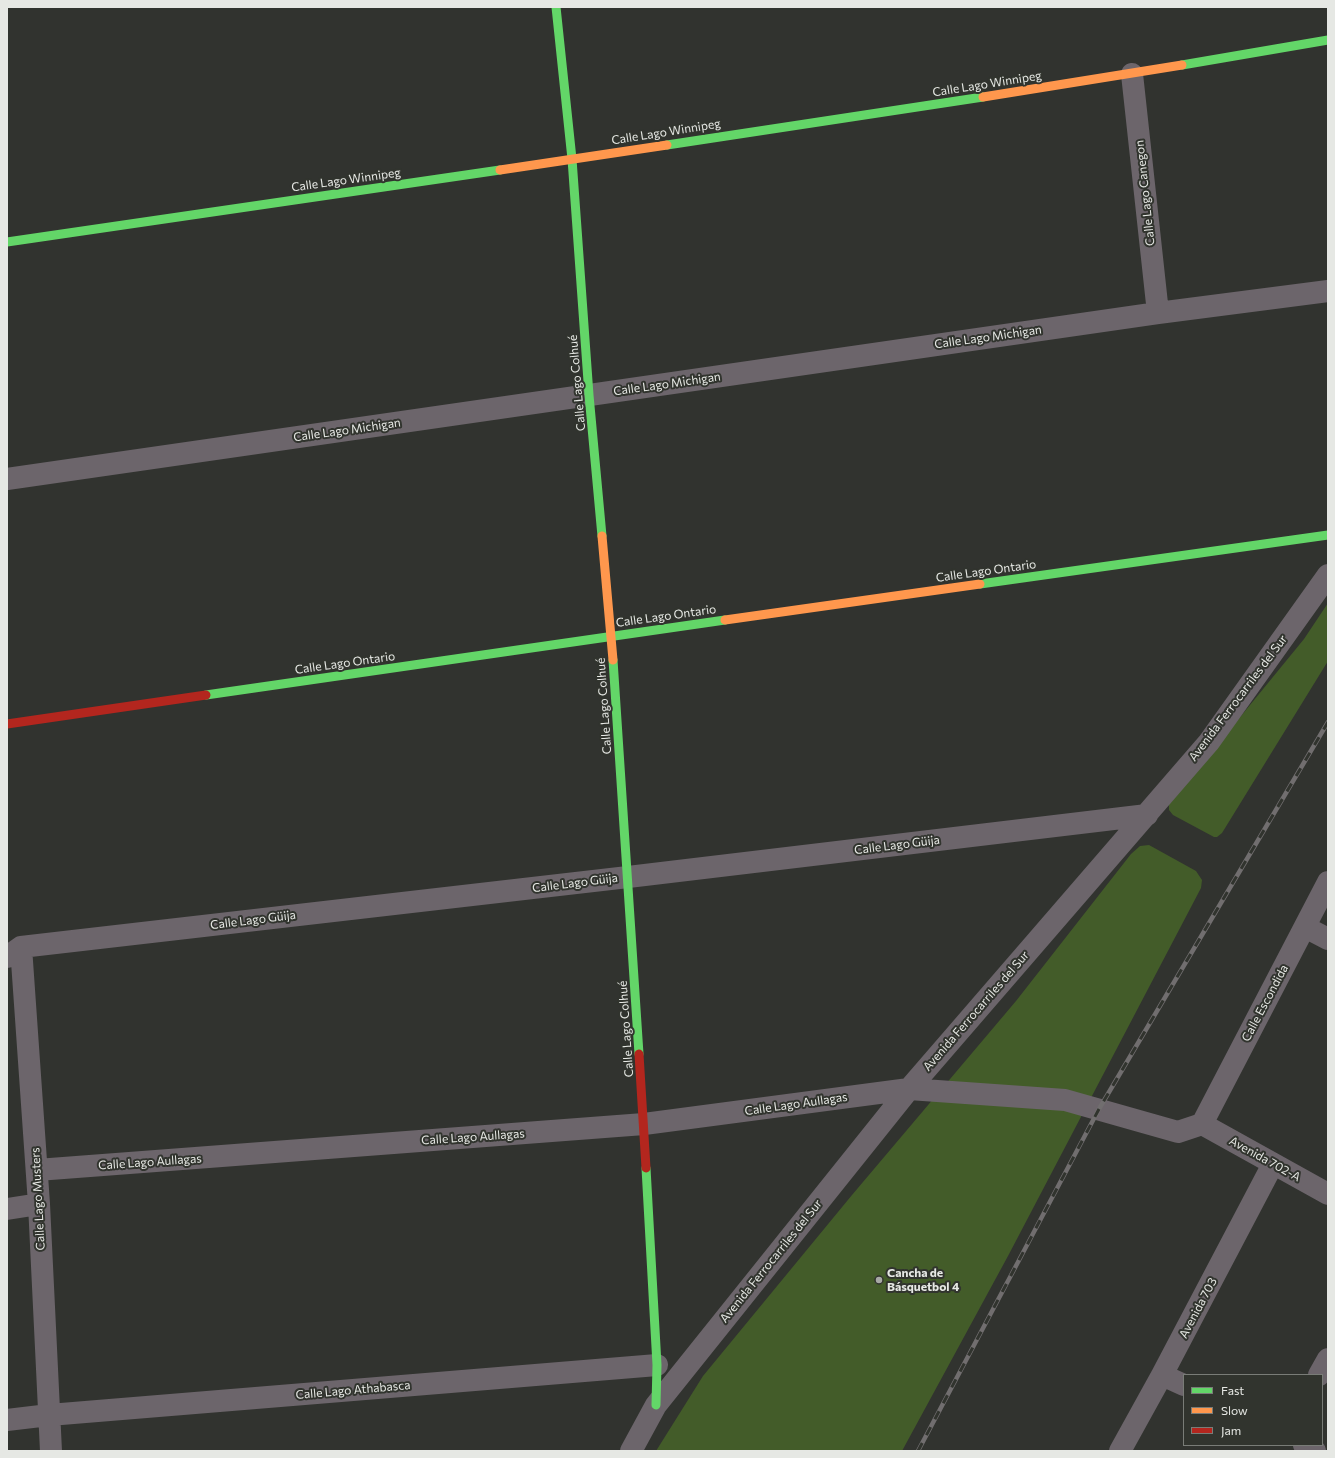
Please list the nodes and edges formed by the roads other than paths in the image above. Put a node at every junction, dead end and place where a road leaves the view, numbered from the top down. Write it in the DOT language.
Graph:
graph roads {
  1 [pos="556,7"];
  2 [pos="1328,40"];
  3 [pos="1132,74"];
  4 [pos="572,159"];
  5 [pos="7,242"];
  6 [pos="1328,291"];
  7 [pos="1158,313"];
  8 [pos="590,395"];
  9 [pos="7,480"];
  10 [pos="1328,535"];
  11 [pos="1328,575"];
  12 [pos="611,636"];
  13 [pos="7,724"];
  14 [pos="1146,815"];
  15 [pos="628,877"];
  16 [pos="1328,882"];
  17 [pos="1305,927"];
  18 [pos="1328,939"];
  19 [pos="14,952"];
  20 [pos="909,1089"];
  21 [pos="644,1124"];
  22 [pos="1202,1124"];
  23 [pos="1273,1164"];
  24 [pos="37,1170"];
  25 [pos="1328,1194"];
  26 [pos="39,1204"];
  27 [pos="7,1209"];
  28 [pos="1328,1359"];
  29 [pos="657,1365"];
  30 [pos="1320,1374"];
  31 [pos="1162,1375"];
  32 [pos="1183,1386"];
  33 [pos="656,1405"];
  34 [pos="49,1415"];
  35 [pos="7,1420"];
  36 [pos="1306,1446"];
  37 [pos="50,1451"];
  38 [pos="631,1451"];
  39 [pos="1120,1451"];
  40 [pos="1315,1451"];
  1 -- 4 [label="street, Calle Lago Colhué"];
  2 -- 3 [label="street, Calle Lago Winnipeg"];
  3 -- 4 [label="street, Calle Lago Winnipeg"];
  3 -- 7 [label="street, Calle Lago Canegon"];
  4 -- 5 [label="street, Calle Lago Winnipeg"];
  4 -- 8 [label="street, Calle Lago Colhué"];
  6 -- 7 [label="street, Calle Lago Michigan"];
  7 -- 8 [label="street, Calle Lago Michigan"];
  8 -- 9 [label="street, Calle Lago Michigan"];
  8 -- 12 [label="street, Calle Lago Colhué"];
  10 -- 12 [label="street, Calle Lago Ontario"];
  11 -- 14 [label="street, Avenida Ferrocarriles del Sur"];
  12 -- 13 [label="street, Calle Lago Ontario"];
  12 -- 15 [label="street, Calle Lago Colhué"];
  14 -- 15 [label="street, Calle Lago Güija"];
  14 -- 20 [label="street, Avenida Ferrocarriles del Sur"];
  15 -- 19 [label="street, Calle Lago Güija"];
  15 -- 21 [label="street, Calle Lago Colhué"];
  16 -- 17 [label="street, Calle Escondida"];
  17 -- 18 [label="street"];
  17 -- 22 [label="street, Calle Escondida"];
  19 -- 24 [label="street, Calle Lago Musters"];
  20 -- 21 [label="street, Calle Lago Aullagas"];
  20 -- 22 [label="street, Calle Lago Aullagas"];
  20 -- 33 [label="street, Avenida Ferrocarriles del Sur"];
  21 -- 24 [label="street, Calle Lago Aullagas"];
  21 -- 29 [label="street, Calle Lago Colhué"];
  22 -- 23 [label="street, Avenida 702-A"];
  23 -- 25 [label="street, Avenida 702-A"];
  23 -- 31 [label="street, Avenida 703"];
  24 -- 26 [label="street, Calle Lago Musters"];
  26 -- 27 [label="street"];
  26 -- 34 [label="street, Calle Lago Musters"];
  28 -- 30 [label="street"];
  29 -- 33 [label="street, Calle Lago Colhué"];
  29 -- 34 [label="street, Calle Lago Athabasca"];
  31 -- 32 [label="street"];
  31 -- 39 [label="street, Avenida 703"];
  33 -- 38 [label="street, Avenida Ferrocarriles del Sur"];
  34 -- 35 [label="street, Calle Lago Athabasca"];
  34 -- 37 [label="street, Calle Lago Musters"];
  36 -- 40 [label="street"];
}
